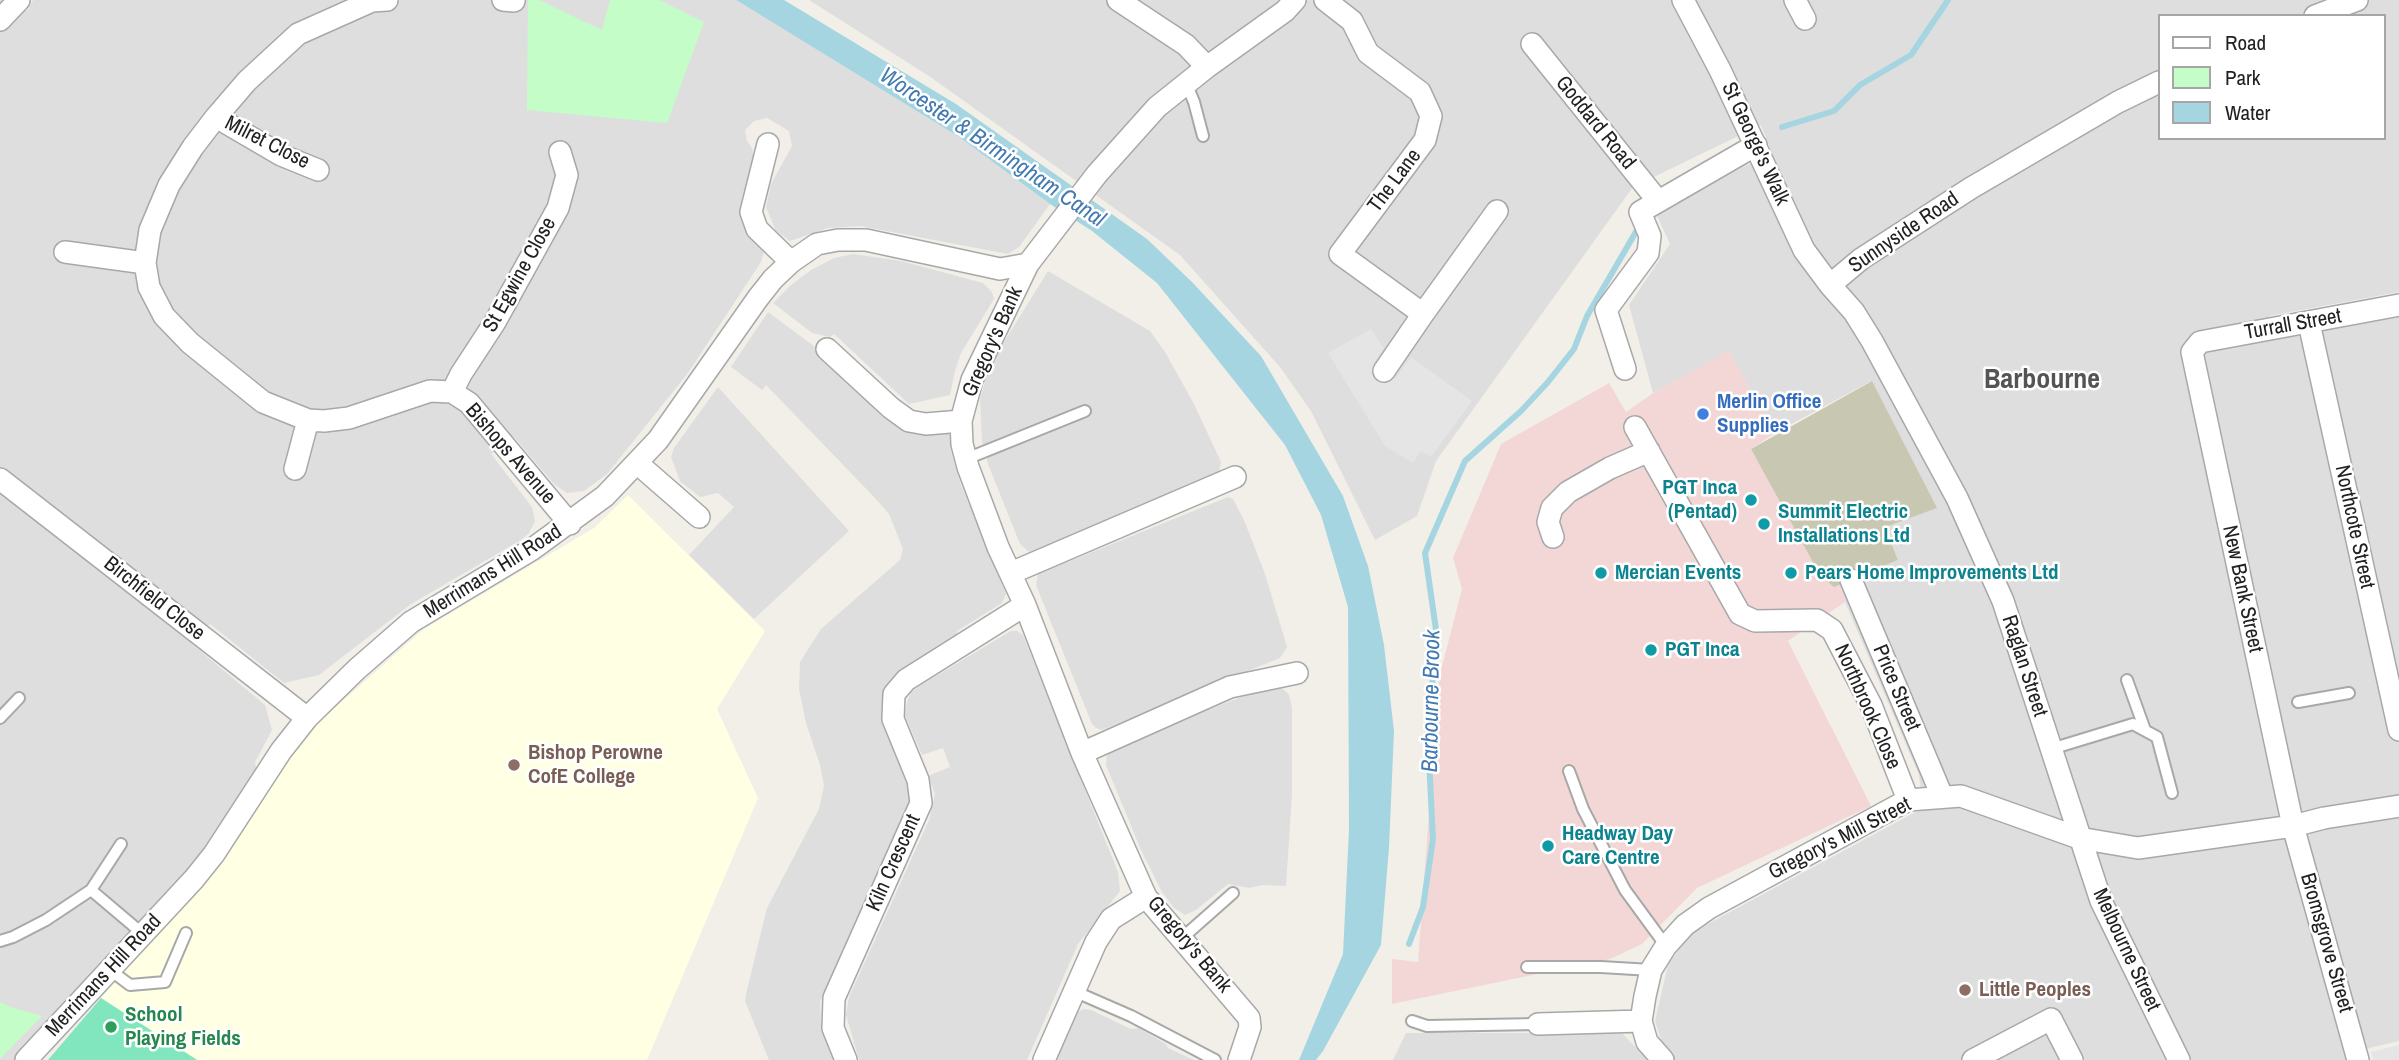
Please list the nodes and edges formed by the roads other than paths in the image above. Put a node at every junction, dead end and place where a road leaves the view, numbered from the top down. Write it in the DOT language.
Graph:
graph roads {
  1 [pos="19,0"];
  2 [pos="387,0"];
  3 [pos="1118,0"];
  4 [pos="1295,0"];
  5 [pos="1325,0"];
  6 [pos="1683,0"];
  7 [pos="1796,0"];
  8 [pos="2357,0"];
  9 [pos="361,3"];
  10 [pos="2320,14"];
  11 [pos="1805,19"];
  12 [pos="0,20"];
  13 [pos="1532,44"];
  14 [pos="1207,67"];
  15 [pos="2158,82"];
  16 [pos="1186,83"];
  17 [pos="216,117"];
  18 [pos="1203,136"];
  19 [pos="768,144"];
  20 [pos="1756,145"];
  21 [pos="560,152"];
  22 [pos="318,170"];
  23 [pos="1658,201"];
  24 [pos="1497,211"];
  25 [pos="65,252"];
  26 [pos="791,262"];
  27 [pos="145,263"];
  28 [pos="1028,264"];
  29 [pos="1830,285"];
  30 [pos="2399,305"];
  31 [pos="1423,314"];
  32 [pos="2309,323"];
  33 [pos="827,349"];
  34 [pos="2192,352"];
  35 [pos="1626,369"];
  36 [pos="1384,371"];
  37 [pos="452,392"];
  38 [pos="1085,411"];
  39 [pos="308,420"];
  40 [pos="961,421"];
  41 [pos="1635,427"];
  42 [pos="1650,451"];
  43 [pos="966,458"];
  44 [pos="637,463"];
  45 [pos="295,469"];
  46 [pos="1235,477"];
  47 [pos="0,479"];
  48 [pos="1958,498"];
  49 [pos="699,517"];
  50 [pos="570,524"];
  51 [pos="1553,537"];
  52 [pos="1011,573"];
  53 [pos="1851,580"];
  54 [pos="1024,605"];
  55 [pos="1297,673"];
  56 [pos="2127,680"];
  57 [pos="2349,693"];
  58 [pos="19,698"];
  59 [pos="2298,702"];
  60 [pos="0,718"];
  61 [pos="307,718"];
  62 [pos="2146,730"];
  63 [pos="2399,730"];
  64 [pos="2050,748"];
  65 [pos="1082,753"];
  66 [pos="1569,771"];
  67 [pos="2172,793"];
  68 [pos="1942,796"];
  69 [pos="1908,800"];
  70 [pos="2399,806"];
  71 [pos="2293,826"];
  72 [pos="2079,838"];
  73 [pos="121,844"];
  74 [pos="91,890"];
  75 [pos="1233,893"];
  76 [pos="1146,897"];
  77 [pos="186,933"];
  78 [pos="143,934"];
  79 [pos="1181,939"];
  80 [pos="0,941"];
  81 [pos="1666,946"];
  82 [pos="1527,967"];
  83 [pos="110,970"];
  84 [pos="1651,970"];
  85 [pos="1076,992"];
  86 [pos="1412,1021"];
  87 [pos="1641,1021"];
  88 [pos="1538,1024"];
  89 [pos="26,1060"];
  90 [pos="846,1060"];
  91 [pos="1044,1060"];
  92 [pos="1215,1060"];
  93 [pos="1239,1060"];
  94 [pos="1663,1060"];
  95 [pos="1973,1060"];
  96 [pos="2072,1060"];
  97 [pos="2179,1060"];
  98 [pos="2358,1060"];
  1 -- 12 [label="street"];
  2 -- 9 [label="street, Bishops Avenue"];
  3 -- 14 [label="street"];
  4 -- 14 [label="street, Gregory's Bank"];
  5 -- 31 [label="street, The Lane"];
  6 -- 20 [label="street, St George's Walk"];
  7 -- 11 [label="street"];
  8 -- 10 [label="street"];
  9 -- 17 [label="street, Bishops Avenue"];
  13 -- 23 [label="street, Goddard Road"];
  14 -- 16 [label="street, Gregory's Bank"];
  15 -- 29 [label="street, Sunnyside Road"];
  16 -- 18 [label="lane"];
  16 -- 28 [label="street, Gregory's Bank"];
  17 -- 22 [label="street, Milret Close"];
  17 -- 27 [label="street, Bishops Avenue"];
  19 -- 26 [label="street"];
  20 -- 23 [label="street"];
  20 -- 29 [label="street, St George's Walk"];
  21 -- 37 [label="street, St Egwine Close"];
  23 -- 35 [label="street"];
  24 -- 31 [label="street"];
  25 -- 27 [label="street"];
  26 -- 28 [label="street, Merrimans Hill Road"];
  26 -- 44 [label="street, Merrimans Hill Road"];
  27 -- 39 [label="street, Bishops Avenue"];
  28 -- 40 [label="street, Gregory's Bank"];
  29 -- 48 [label="street, Sunnyside Road"];
  30 -- 32 [label="street, Turrall Street"];
  31 -- 36 [label="street"];
  32 -- 34 [label="street, Turrall Street"];
  32 -- 63 [label="street, Northcote Street"];
  33 -- 40 [label="street, Gregory's Bank"];
  34 -- 71 [label="street, New Bank Street"];
  37 -- 39 [label="street, Bishops Avenue"];
  37 -- 50 [label="street, Bishops Avenue"];
  38 -- 43 [label="lane"];
  39 -- 45 [label="street"];
  40 -- 43 [label="street, Gregory's Bank"];
  41 -- 42 [label="street, Northbrook Close"];
  42 -- 51 [label="street"];
  42 -- 69 [label="street, Northbrook Close"];
  43 -- 52 [label="street, Gregory's Bank"];
  44 -- 49 [label="street"];
  44 -- 50 [label="street, Merrimans Hill Road"];
  46 -- 52 [label="street"];
  47 -- 61 [label="street, Birchfield Close"];
  48 -- 64 [label="street, Raglan Street"];
  50 -- 61 [label="street, Merrimans Hill Road"];
  52 -- 54 [label="street, Gregory's Bank"];
  53 -- 68 [label="street, Price Street"];
  54 -- 65 [label="street, Gregory's Bank"];
  54 -- 90 [label="street, Kiln Crescent"];
  55 -- 65 [label="street"];
  56 -- 62 [label="lane"];
  57 -- 59 [label="lane"];
  58 -- 60 [label="lane"];
  61 -- 78 [label="street, Merrimans Hill Road"];
  62 -- 64 [label="lane"];
  62 -- 67 [label="lane"];
  64 -- 72 [label="street, Raglan Street"];
  65 -- 76 [label="street, Gregory's Bank"];
  66 -- 81 [label="lane"];
  68 -- 69 [label="street, Gregory's Mill Street"];
  68 -- 72 [label="street, Gregory's Mill Street"];
  69 -- 81 [label="street, Gregory's Mill Street"];
  70 -- 71 [label="street, Gregory's Mill Street"];
  71 -- 72 [label="street, Gregory's Mill Street"];
  71 -- 98 [label="street, Bromsgrove Street"];
  72 -- 97 [label="street, Melbourne Street"];
  73 -- 74 [label="lane"];
  74 -- 78 [label="lane"];
  74 -- 80 [label="lane"];
  75 -- 79 [label="lane"];
  76 -- 79 [label="street, Gregory's Bank"];
  76 -- 85 [label="street"];
  77 -- 83 [label="lane"];
  78 -- 83 [label="street, Merrimans Hill Road"];
  79 -- 93 [label="street, Gregory's Bank"];
  81 -- 84 [label="street, Gregory's Mill Street"];
  82 -- 84 [label="lane"];
  83 -- 89 [label="street, Merrimans Hill Road"];
  84 -- 87 [label="street, Gregory's Mill Street"];
  85 -- 91 [label="street"];
  85 -- 92 [label="lane"];
  86 -- 88 [label="lane"];
  87 -- 88 [label="street"];
  87 -- 94 [label="street"];
  95 -- 96 [label="street"];
}
